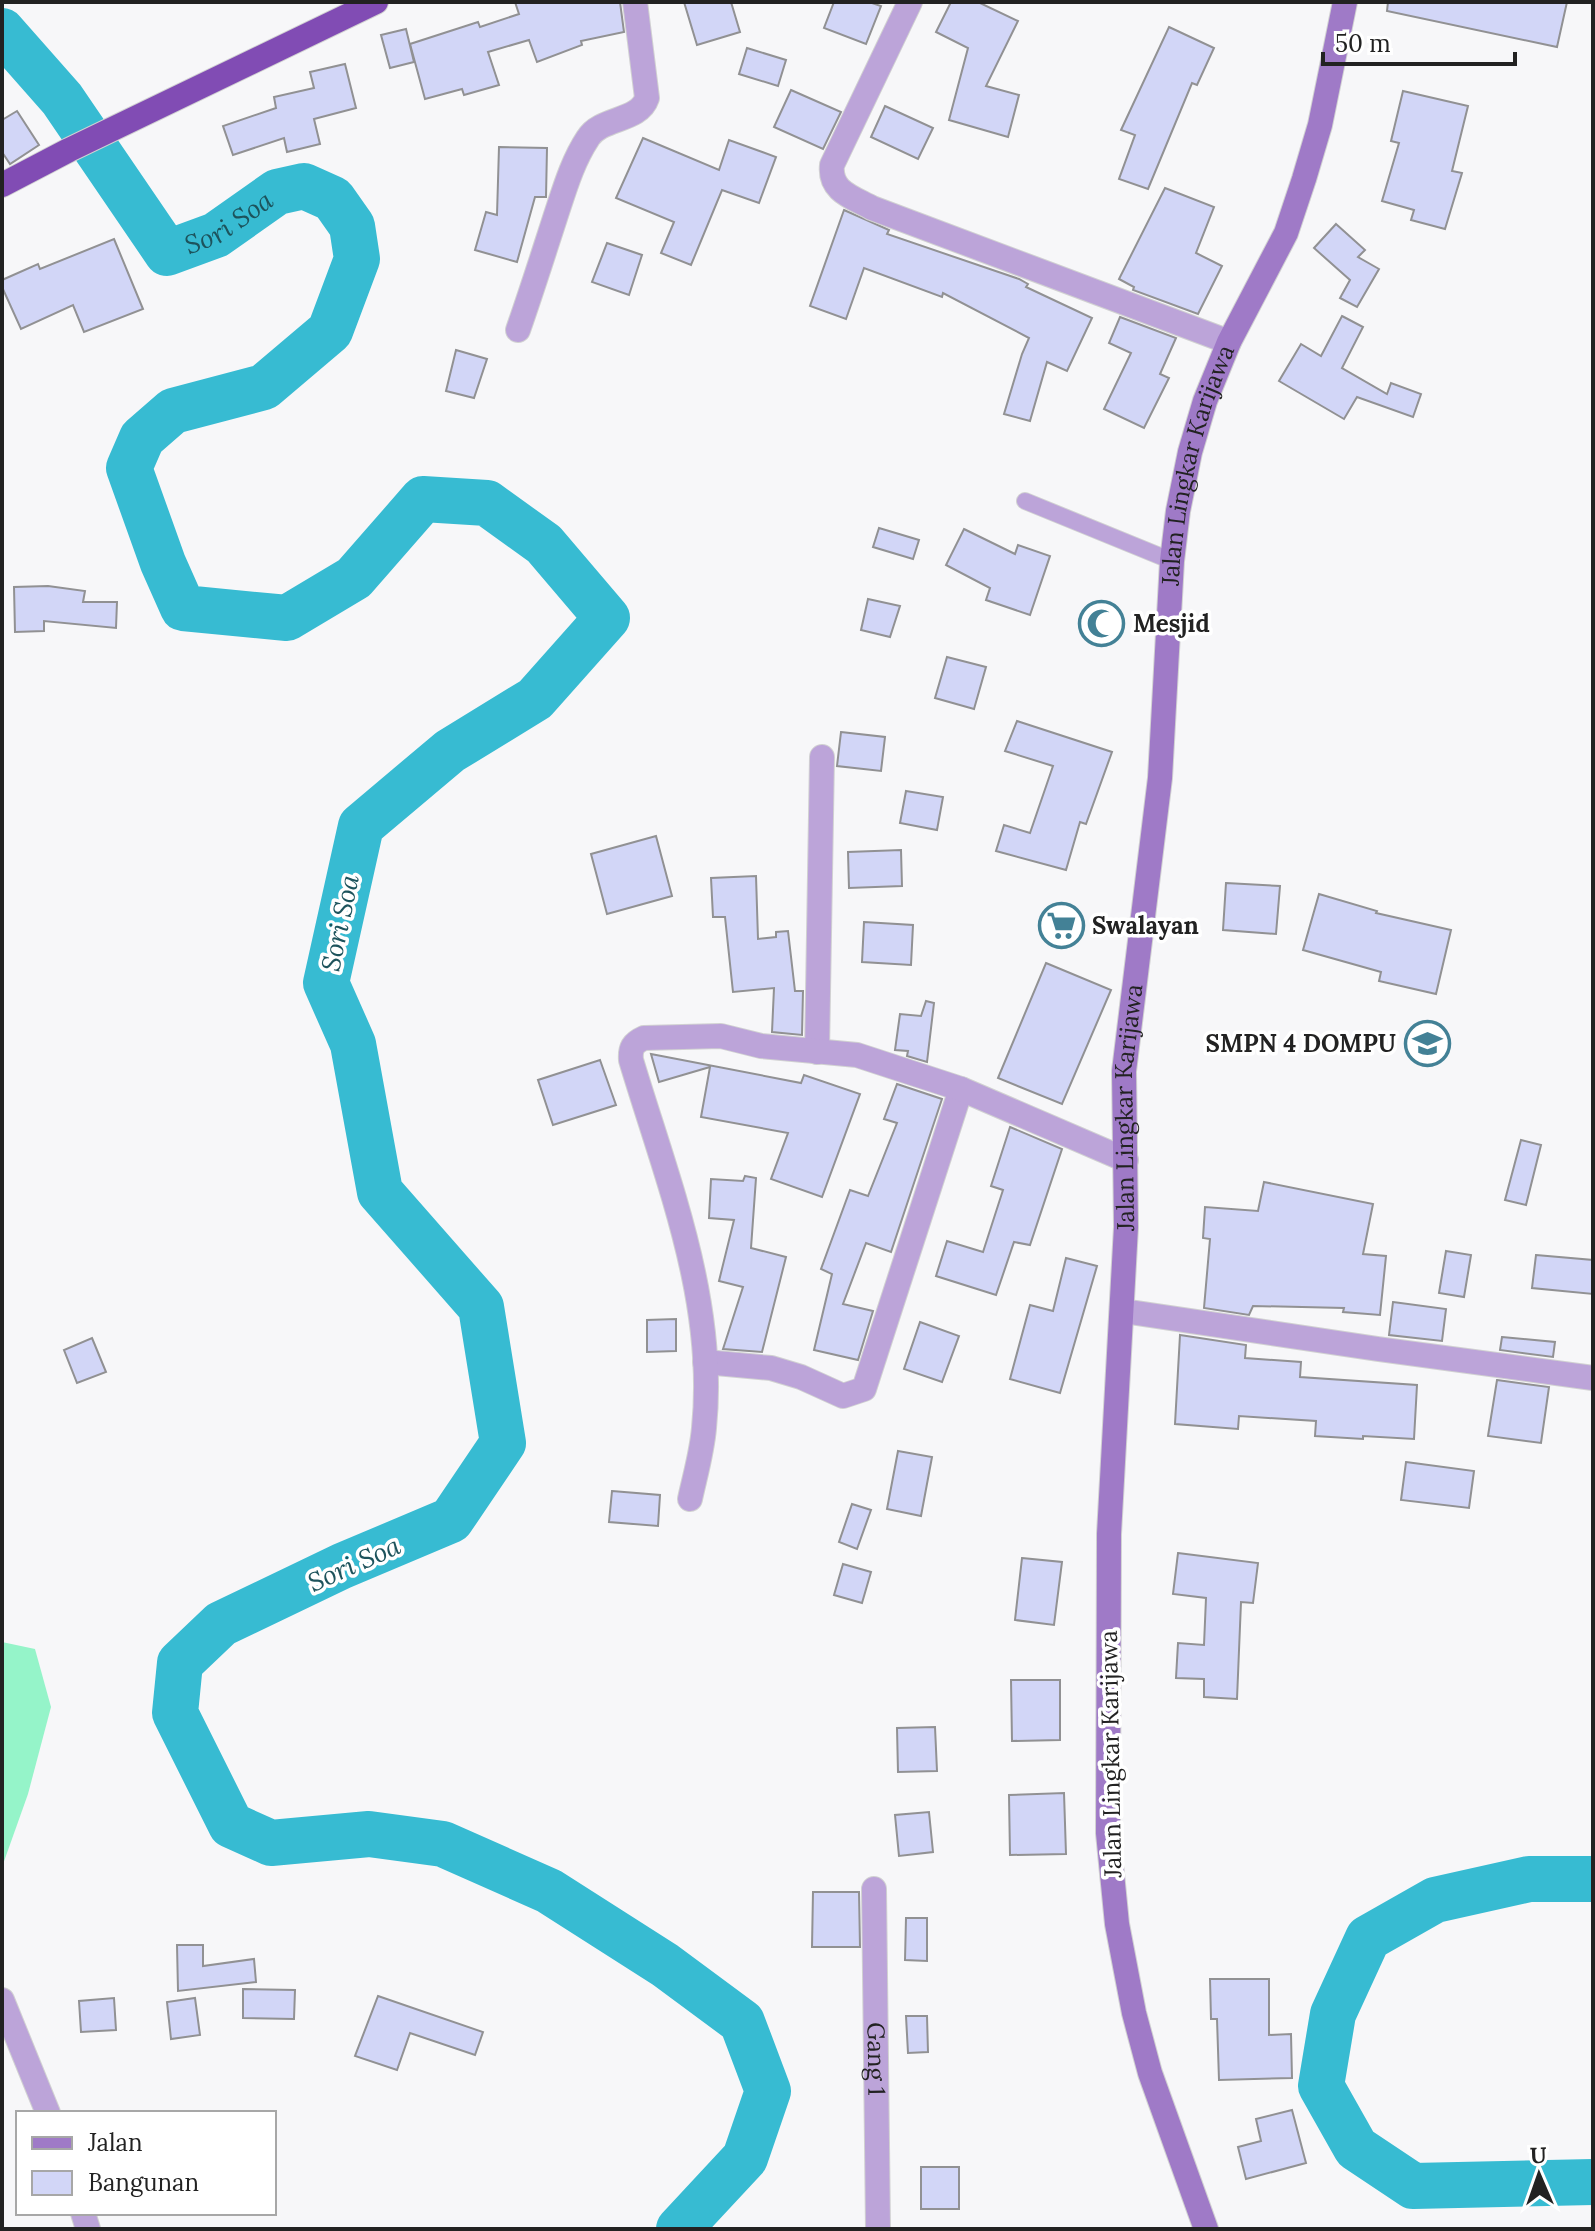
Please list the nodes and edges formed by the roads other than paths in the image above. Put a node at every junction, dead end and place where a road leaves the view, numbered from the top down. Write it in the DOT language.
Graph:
graph roads {
  1 [pos="376,2"];
  2 [pos="635,2"];
  3 [pos="910,2"];
  4 [pos="1345,2"];
  5 [pos="2,185"];
  6 [pos="518,330"];
  7 [pos="1229,342"];
  8 [pos="1025,501"];
  9 [pos="1172,561"];
  10 [pos="822,757"];
  11 [pos="817,1052"];
  12 [pos="961,1089"];
  13 [pos="1126,1160"];
  14 [pos="1123,1311"];
  15 [pos="705,1362"];
  16 [pos="1593,1378"];
  17 [pos="690,1499"];
  18 [pos="874,1889"];
  19 [pos="2,2000"];
  20 [pos="47,2111"];
  21 [pos="878,2229"];
  22 [pos="1206,2229"];
  1 -- 5 [label="highway"];
  2 -- 6 [label="street"];
  3 -- 7 [label="street"];
  4 -- 7 [label="main road, Jalan Lingkar Karijawa"];
  7 -- 9 [label="main road, Jalan Lingkar Karijawa"];
  8 -- 9 [label="lane"];
  9 -- 13 [label="main road, Jalan Lingkar Karijawa"];
  10 -- 11 [label="street"];
  11 -- 12 [label="street"];
  11 -- 15 [label="street"];
  12 -- 13 [label="street"];
  12 -- 15 [label="street"];
  13 -- 14 [label="main road, Jalan Lingkar Karijawa"];
  14 -- 16 [label="street"];
  14 -- 22 [label="main road, Jalan Lingkar Karijawa"];
  15 -- 17 [label="street"];
  18 -- 21 [label="street, Gang 1"];
  19 -- 20 [label="street"];
}
